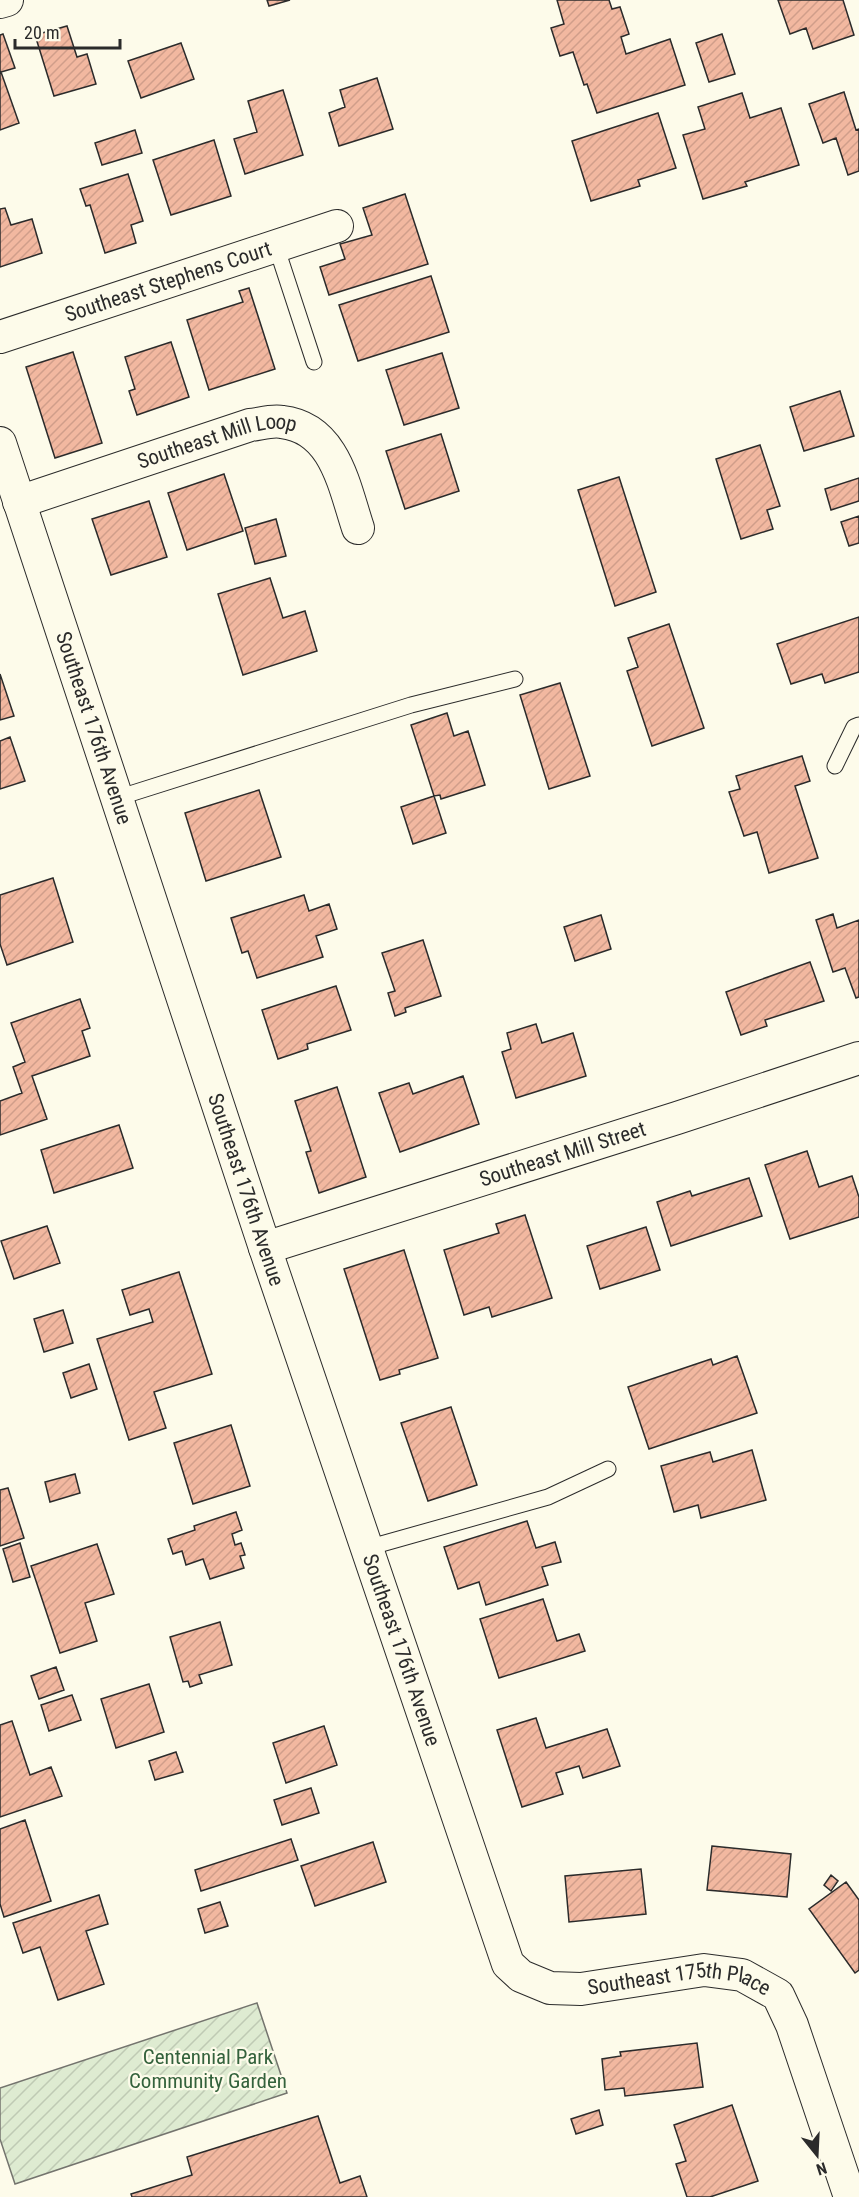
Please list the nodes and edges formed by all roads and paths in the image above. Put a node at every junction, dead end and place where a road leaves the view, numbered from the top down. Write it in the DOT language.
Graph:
graph roads {
  1 [pos="7,0"];
  2 [pos="0,2"];
  3 [pos="337,226"];
  4 [pos="276,246"];
  5 [pos="0,337"];
  6 [pos="314,362"];
  7 [pos="0,443"];
  8 [pos="20,502"];
  9 [pos="358,528"];
  10 [pos="515,679"];
  11 [pos="859,725"];
  12 [pos="835,766"];
  13 [pos="117,798"];
  14 [pos="859,1058"];
  15 [pos="265,1248"];
  16 [pos="608,1469"];
  17 [pos="367,1548"];
  18 [pos="497,1934"];
  19 [pos="849,2197"];
  1 -- 2 [label="street"];
  3 -- 4 [label="street, Southeast Stephens Court"];
  4 -- 5 [label="street, Southeast Stephens Court"];
  4 -- 6 [label="lane"];
  7 -- 8 [label="street, Southeast 176th Avenue"];
  8 -- 9 [label="street, Southeast Mill Loop"];
  8 -- 13 [label="street, Southeast 176th Avenue"];
  10 -- 13 [label="lane"];
  11 -- 12 [label="lane"];
  13 -- 15 [label="street, Southeast 176th Avenue"];
  14 -- 15 [label="street, Southeast Mill Street"];
  15 -- 17 [label="street, Southeast 176th Avenue"];
  16 -- 17 [label="lane"];
  17 -- 18 [label="street, Southeast 176th Avenue"];
  18 -- 19 [label="street, Southeast 175th Place"];
}
